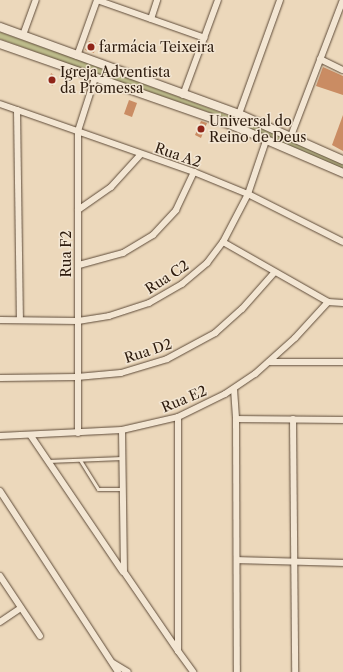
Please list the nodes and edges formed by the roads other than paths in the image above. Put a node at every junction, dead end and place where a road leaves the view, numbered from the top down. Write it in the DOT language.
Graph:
graph roads {
  1 [pos="36,0"];
  2 [pos="97,0"];
  3 [pos="157,0"];
  4 [pos="218,0"];
  5 [pos="280,0"];
  6 [pos="342,4"];
  7 [pos="150,19"];
  8 [pos="0,27"];
  9 [pos="23,35"];
  10 [pos="205,38"];
  11 [pos="0,44"];
  12 [pos="77,56"];
  13 [pos="320,59"];
  14 [pos="343,70"];
  15 [pos="95,78"];
  16 [pos="183,95"];
  17 [pos="0,104"];
  18 [pos="17,110"];
  19 [pos="239,114"];
  20 [pos="235,126"];
  21 [pos="78,131"];
  22 [pos="291,136"];
  23 [pos="267,138"];
  24 [pos="140,155"];
  25 [pos="343,160"];
  26 [pos="194,172"];
  27 [pos="343,173"];
  28 [pos="248,194"];
  29 [pos="78,210"];
  30 [pos="223,242"];
  31 [pos="343,242"];
  32 [pos="79,265"];
  33 [pos="274,273"];
  34 [pos="328,302"];
  35 [pos="343,303"];
  36 [pos="0,320"];
  37 [pos="20,320"];
  38 [pos="78,321"];
  39 [pos="269,362"];
  40 [pos="343,362"];
  41 [pos="77,376"];
  42 [pos="0,378"];
  43 [pos="234,389"];
  44 [pos="178,417"];
  45 [pos="236,419"];
  46 [pos="293,419"];
  47 [pos="343,420"];
  48 [pos="122,430"];
  49 [pos="78,433"];
  50 [pos="0,436"];
  51 [pos="32,436"];
  52 [pos="122,458"];
  53 [pos="80,460"];
  54 [pos="48,461"];
  55 [pos="122,489"];
  56 [pos="0,491"];
  57 [pos="6,500"];
  58 [pos="0,504"];
  59 [pos="237,560"];
  60 [pos="294,561"];
  61 [pos="343,563"];
  62 [pos="124,572"];
  63 [pos="0,576"];
  64 [pos="21,608"];
  65 [pos="0,622"];
  66 [pos="40,636"];
  67 [pos="178,651"];
  68 [pos="112,662"];
  69 [pos="118,672"];
  70 [pos="128,672"];
  71 [pos="193,672"];
  72 [pos="237,672"];
  73 [pos="295,672"];
  1 -- 9 [label="street"];
  2 -- 7 [label="street"];
  2 -- 12 [label="street"];
  3 -- 7 [label="street"];
  4 -- 10 [label="street"];
  5 -- 19 [label="street"];
  6 -- 13 [label="street"];
  7 -- 10 [label="street"];
  8 -- 9 [label="street"];
  9 -- 12 [label="street"];
  10 -- 16 [label="street"];
  11 -- 15 [label="street"];
  12 -- 16 [label="street"];
  13 -- 14 [label="street"];
  13 -- 22 [label="street"];
  15 -- 20 [label="street"];
  15 -- 21 [label="street, Rua F2"];
  16 -- 19 [label="street"];
  17 -- 18 [label="street, Rua A2"];
  18 -- 21 [label="street, Rua A2"];
  18 -- 37 [label="street"];
  19 -- 20 [label="street"];
  19 -- 22 [label="street"];
  20 -- 23 [label="street"];
  21 -- 24 [label="street, Rua A2"];
  21 -- 29 [label="street, Rua F2"];
  22 -- 25 [label="street"];
  23 -- 27 [label="street"];
  23 -- 28 [label="street, Rua C2"];
  24 -- 26 [label="street, Rua A2"];
  24 -- 29 [label="street"];
  26 -- 28 [label="street, Rua A2"];
  26 -- 32 [label="street"];
  28 -- 30 [label="street, Rua C2"];
  28 -- 31 [label="street, Rua A2"];
  29 -- 32 [label="street, Rua F2"];
  30 -- 33 [label="street"];
  30 -- 38 [label="street, Rua C2"];
  32 -- 38 [label="street, Rua F2"];
  33 -- 34 [label="street"];
  33 -- 41 [label="street, Rua D2"];
  34 -- 35 [label="street"];
  34 -- 39 [label="street, Rua E2"];
  36 -- 37 [label="street, Rua C2"];
  37 -- 38 [label="street, Rua C2"];
  38 -- 41 [label="street, Rua F2"];
  39 -- 40 [label="street"];
  39 -- 43 [label="street, Rua E2"];
  41 -- 42 [label="street, Rua D2"];
  41 -- 49 [label="street, Rua F2"];
  43 -- 44 [label="street, Rua E2"];
  43 -- 45 [label="street"];
  44 -- 48 [label="street, Rua E2"];
  44 -- 67 [label="street"];
  45 -- 46 [label="street"];
  45 -- 59 [label="street"];
  46 -- 47 [label="street"];
  46 -- 60 [label="street"];
  48 -- 49 [label="street, Rua E2"];
  48 -- 52 [label="street"];
  49 -- 51 [label="street, Rua E2"];
  50 -- 51 [label="street, Rua E2"];
  51 -- 54 [label="street"];
  52 -- 53 [label="lane"];
  52 -- 55 [label="street"];
  53 -- 54 [label="lane"];
  53 -- 55 [label="lane"];
  54 -- 62 [label="street"];
  55 -- 62 [label="street"];
  56 -- 57 [label="street"];
  57 -- 58 [label="street"];
  57 -- 68 [label="street"];
  59 -- 60 [label="street"];
  59 -- 72 [label="street"];
  60 -- 61 [label="street"];
  60 -- 73 [label="street"];
  62 -- 67 [label="street"];
  63 -- 64 [label="street"];
  64 -- 65 [label="street"];
  64 -- 66 [label="street"];
  67 -- 71 [label="street"];
  68 -- 69 [label="street"];
  68 -- 70 [label="street"];
}
